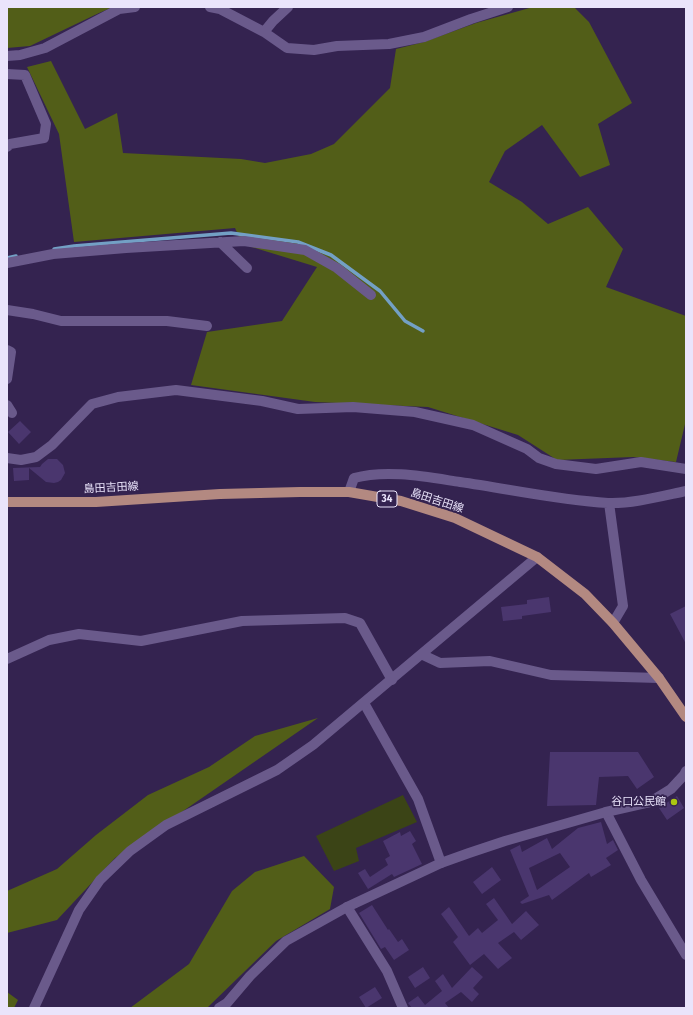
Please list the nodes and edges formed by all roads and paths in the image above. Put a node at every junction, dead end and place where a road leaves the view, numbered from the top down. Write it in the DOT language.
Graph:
graph roads {
  1 [pos="135,7"];
  2 [pos="210,7"];
  3 [pos="288,7"];
  4 [pos="508,7"];
  5 [pos="264,32"];
  6 [pos="7,56"];
  7 [pos="7,74"];
  8 [pos="7,147"];
  9 [pos="220,242"];
  10 [pos="7,263"];
  11 [pos="247,268"];
  12 [pos="371,295"];
  13 [pos="7,310"];
  14 [pos="207,326"];
  15 [pos="7,350"];
  16 [pos="7,378"];
  17 [pos="7,458"];
  18 [pos="686,469"];
  19 [pos="686,491"];
  20 [pos="349,492"];
  21 [pos="7,502"];
  22 [pos="609,503"];
  23 [pos="537,557"];
  24 [pos="613,623"];
  25 [pos="423,655"];
  26 [pos="7,659"];
  27 [pos="659,678"];
  28 [pos="392,680"];
  29 [pos="364,703"];
  30 [pos="686,717"];
  31 [pos="686,771"];
  32 [pos="606,812"];
  33 [pos="441,863"];
  34 [pos="347,907"];
  35 [pos="686,955"];
  36 [pos="34,1008"];
  37 [pos="219,1008"];
  38 [pos="403,1008"];
  1 -- 6 [label="street"];
  2 -- 5 [label="street"];
  3 -- 5 [label="street"];
  4 -- 5 [label="street"];
  7 -- 8 [label="street"];
  9 -- 10 [label="street"];
  9 -- 11 [label="street"];
  9 -- 12 [label="street"];
  13 -- 14 [label="street"];
  15 -- 16 [label="street"];
  17 -- 18 [label="street"];
  19 -- 22 [label="street"];
  20 -- 21 [label="main road, 島田吉田線 / 34"];
  20 -- 22 [label="street"];
  20 -- 23 [label="main road, 島田吉田線 / 34"];
  22 -- 24 [label="street"];
  23 -- 24 [label="main road, 島田吉田線 / 34"];
  23 -- 25 [label="street"];
  24 -- 27 [label="main road, 島田吉田線 / 34"];
  25 -- 27 [label="street"];
  25 -- 28 [label="street"];
  26 -- 28 [label="street"];
  27 -- 30 [label="main road, 島田吉田線 / 34"];
  28 -- 29 [label="street"];
  29 -- 33 [label="street"];
  29 -- 36 [label="street"];
  31 -- 32 [label="street"];
  32 -- 33 [label="street"];
  32 -- 35 [label="street"];
  33 -- 34 [label="street"];
  34 -- 37 [label="street"];
  34 -- 38 [label="street"];
}
